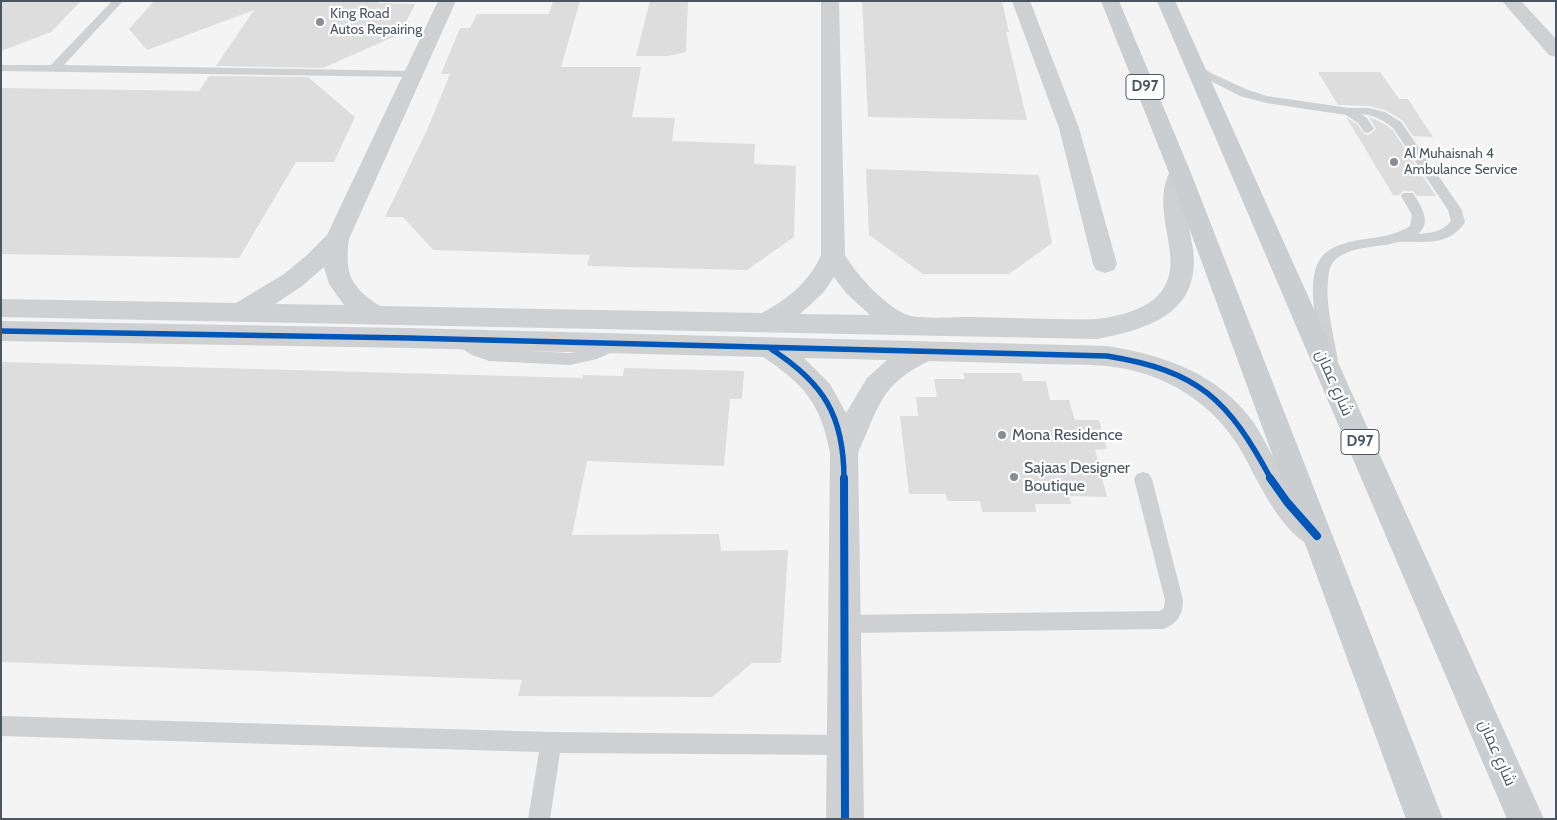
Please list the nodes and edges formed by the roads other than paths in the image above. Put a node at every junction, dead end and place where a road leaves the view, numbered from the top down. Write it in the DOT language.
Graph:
graph roads {
  1 [pos="118,1"];
  2 [pos="447,1"];
  3 [pos="830,1"];
  4 [pos="1022,1"];
  5 [pos="1110,1"];
  6 [pos="1166,1"];
  7 [pos="1511,1"];
  8 [pos="1556,51"];
  9 [pos="1194,65"];
  10 [pos="1,68"];
  11 [pos="54,69"];
  12 [pos="412,74"];
  13 [pos="1349,112"];
  14 [pos="1368,129"];
  15 [pos="1180,174"];
  16 [pos="1408,196"];
  17 [pos="337,238"];
  18 [pos="1403,238"];
  19 [pos="833,255"];
  20 [pos="1106,264"];
  21 [pos="1,308"];
  22 [pos="240,312"];
  23 [pos="375,315"];
  24 [pos="903,324"];
  25 [pos="1,331"];
  26 [pos="768,335"];
  27 [pos="925,352"];
  28 [pos="1333,382"];
  29 [pos="844,453"];
  30 [pos="1143,479"];
  31 [pos="1317,536"];
  32 [pos="845,624"];
  33 [pos="1,726"];
  34 [pos="551,742"];
  35 [pos="844,745"];
  36 [pos="539,819"];
  37 [pos="845,819"];
  38 [pos="1425,819"];
  39 [pos="1526,819"];
  1 -- 11 [label="lane"];
  2 -- 12 [label="street"];
  3 -- 19 [label="street"];
  4 -- 20 [label="street"];
  5 -- 15 [label="main road, D97"];
  6 -- 9 [label="main road, شارع عمان / D97"];
  7 -- 8 [label="street"];
  9 -- 13 [label="lane"];
  9 -- 28 [label="main road, شارع عمان / D97"];
  10 -- 11 [label="lane"];
  11 -- 12 [label="lane"];
  12 -- 17 [label="street"];
  13 -- 14 [label="lane"];
  13 -- 18 [label="lane"];
  15 -- 24 [label="street"];
  15 -- 31 [label="main road, D97"];
  16 -- 18 [label="lane"];
  17 -- 22 [label="street"];
  17 -- 23 [label="street"];
  18 -- 28 [label="lane"];
  19 -- 24 [label="street"];
  19 -- 26 [label="street"];
  21 -- 22 [label="street"];
  22 -- 23 [label="street"];
  23 -- 26 [label="street"];
  24 -- 26 [label="street"];
  25 -- 26 [label="street"];
  26 -- 27 [label="street"];
  26 -- 29 [label="street"];
  27 -- 29 [label="street"];
  27 -- 31 [label="street"];
  28 -- 39 [label="main road, شارع عمان / D97"];
  29 -- 32 [label="street"];
  30 -- 32 [label="lane"];
  31 -- 38 [label="main road, D97"];
  32 -- 35 [label="street"];
  33 -- 34 [label="lane"];
  34 -- 35 [label="lane"];
  34 -- 36 [label="lane"];
  35 -- 37 [label="street"];
}
